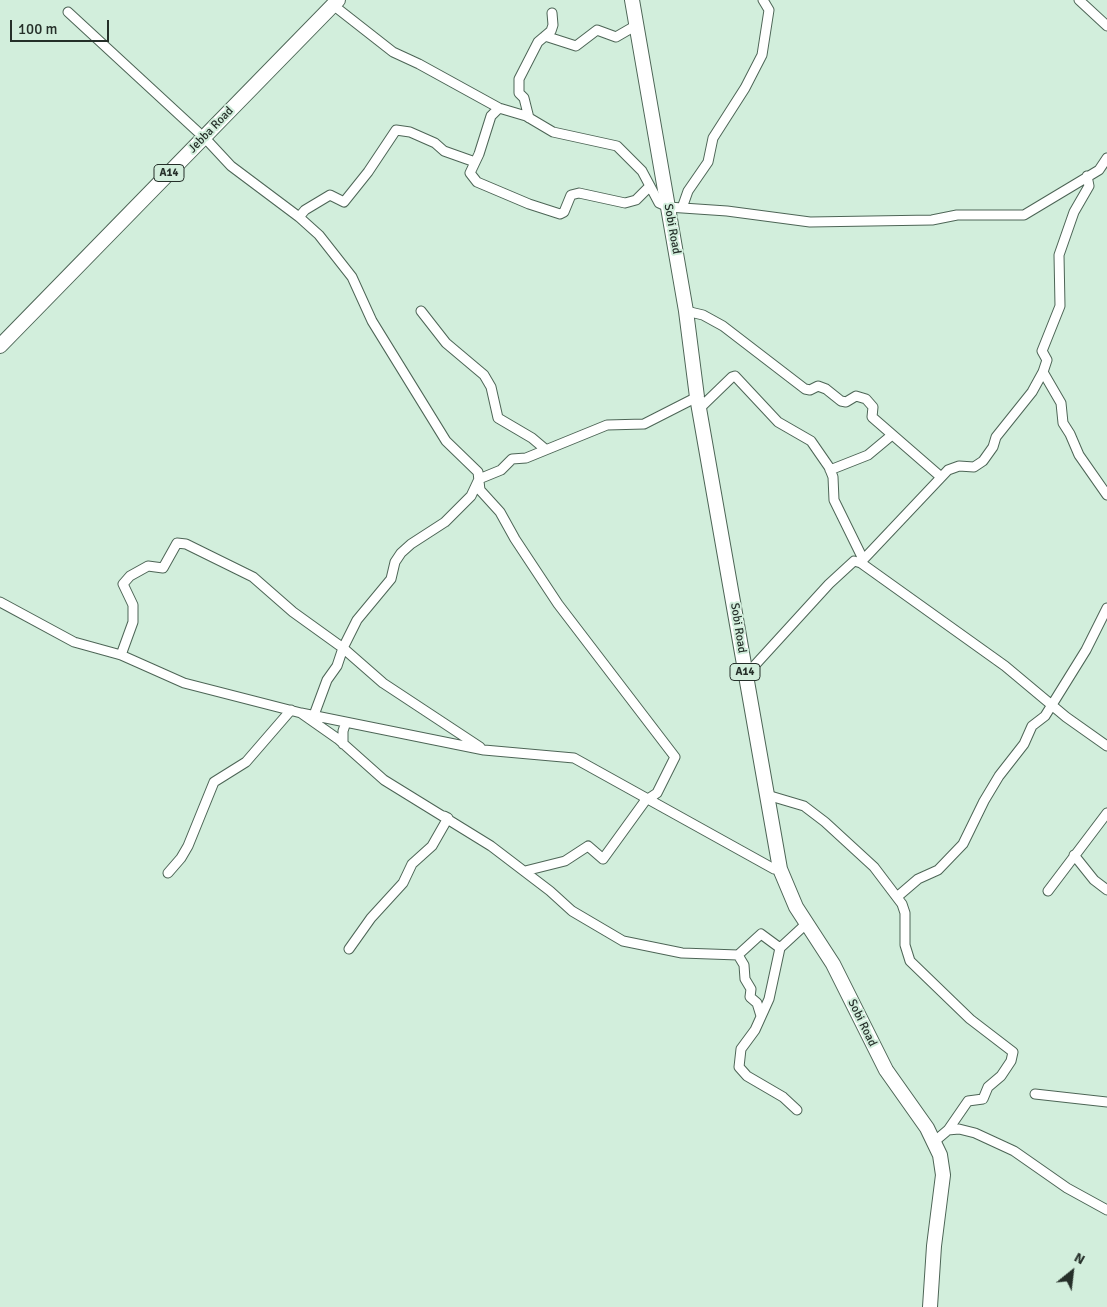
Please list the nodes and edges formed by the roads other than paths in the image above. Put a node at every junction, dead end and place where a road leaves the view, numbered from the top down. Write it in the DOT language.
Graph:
graph roads {
  1 [pos="632,0"];
  2 [pos="763,0"];
  3 [pos="1079,0"];
  4 [pos="333,2"];
  5 [pos="68,12"];
  6 [pos="552,14"];
  7 [pos="635,26"];
  8 [pos="1107,26"];
  9 [pos="545,36"];
  10 [pos="500,108"];
  11 [pos="529,118"];
  12 [pos="201,135"];
  13 [pos="1107,158"];
  14 [pos="475,162"];
  15 [pos="1087,176"];
  16 [pos="650,186"];
  17 [pos="668,207"];
  18 [pos="682,208"];
  19 [pos="299,217"];
  20 [pos="422,311"];
  21 [pos="686,311"];
  22 [pos="0,335"];
  23 [pos="0,346"];
  24 [pos="1042,372"];
  25 [pos="698,403"];
  26 [pos="892,435"];
  27 [pos="545,449"];
  28 [pos="830,470"];
  29 [pos="941,477"];
  30 [pos="479,479"];
  31 [pos="1107,495"];
  32 [pos="862,561"];
  33 [pos="0,602"];
  34 [pos="1107,608"];
  35 [pos="343,648"];
  36 [pos="121,655"];
  37 [pos="745,676"];
  38 [pos="1050,704"];
  39 [pos="292,710"];
  40 [pos="301,713"];
  41 [pos="314,715"];
  42 [pos="346,722"];
  43 [pos="343,744"];
  44 [pos="1107,746"];
  45 [pos="484,750"];
  46 [pos="767,795"];
  47 [pos="650,799"];
  48 [pos="1107,813"];
  49 [pos="448,818"];
  50 [pos="1074,855"];
  51 [pos="780,869"];
  52 [pos="525,871"];
  53 [pos="168,873"];
  54 [pos="1107,890"];
  55 [pos="1048,891"];
  56 [pos="897,897"];
  57 [pos="806,924"];
  58 [pos="349,948"];
  59 [pos="780,948"];
  60 [pos="738,955"];
  61 [pos="761,1016"];
  62 [pos="1035,1094"];
  63 [pos="1107,1102"];
  64 [pos="797,1110"];
  65 [pos="948,1130"];
  66 [pos="935,1141"];
  67 [pos="1107,1210"];
  68 [pos="930,1307"];
  1 -- 7 [label="highway, Sobi Road / A14"];
  2 -- 18 [label="street"];
  3 -- 8 [label="street"];
  4 -- 10 [label="street"];
  4 -- 12 [label="highway, A14"];
  5 -- 12 [label="street"];
  6 -- 9 [label="street"];
  7 -- 9 [label="street"];
  7 -- 17 [label="highway, Sobi Road / A14"];
  9 -- 11 [label="street"];
  10 -- 11 [label="street"];
  10 -- 14 [label="street"];
  11 -- 16 [label="street"];
  12 -- 19 [label="street"];
  12 -- 22 [label="highway, A14"];
  12 -- 23 [label="highway, Jebba Road / A14"];
  13 -- 15 [label="street"];
  14 -- 16 [label="street"];
  14 -- 19 [label="street"];
  15 -- 18 [label="street"];
  15 -- 24 [label="street"];
  16 -- 17 [label="street"];
  17 -- 18 [label="street"];
  17 -- 21 [label="highway, Sobi Road / A14"];
  19 -- 30 [label="street"];
  20 -- 27 [label="street"];
  21 -- 25 [label="highway, Sobi Road / A14"];
  21 -- 26 [label="street"];
  24 -- 29 [label="street"];
  24 -- 31 [label="street"];
  25 -- 27 [label="street"];
  25 -- 28 [label="street"];
  25 -- 37 [label="highway, Sobi Road / A14"];
  26 -- 28 [label="street"];
  26 -- 29 [label="street"];
  27 -- 30 [label="street"];
  28 -- 32 [label="street"];
  29 -- 32 [label="street"];
  30 -- 35 [label="street"];
  30 -- 47 [label="street"];
  32 -- 37 [label="street"];
  32 -- 38 [label="street"];
  33 -- 36 [label="street"];
  34 -- 38 [label="street"];
  35 -- 36 [label="street"];
  35 -- 41 [label="street"];
  35 -- 45 [label="street"];
  36 -- 39 [label="street"];
  37 -- 46 [label="highway, Sobi Road / A14"];
  38 -- 44 [label="street"];
  38 -- 56 [label="street"];
  39 -- 40 [label="street"];
  39 -- 53 [label="street"];
  40 -- 41 [label="street"];
  40 -- 43 [label="street"];
  41 -- 42 [label="street"];
  42 -- 43 [label="street"];
  42 -- 45 [label="street"];
  43 -- 49 [label="street"];
  45 -- 47 [label="street"];
  46 -- 51 [label="highway, Sobi Road / A14"];
  46 -- 56 [label="street"];
  47 -- 51 [label="street"];
  47 -- 52 [label="street"];
  48 -- 50 [label="street"];
  49 -- 52 [label="street"];
  49 -- 58 [label="street"];
  50 -- 54 [label="street"];
  50 -- 55 [label="street"];
  51 -- 57 [label="highway, Sobi Road / A14"];
  52 -- 60 [label="street"];
  56 -- 65 [label="street"];
  57 -- 59 [label="street"];
  57 -- 66 [label="highway, Sobi Road / A14"];
  59 -- 60 [label="street"];
  59 -- 61 [label="street"];
  60 -- 61 [label="street"];
  61 -- 64 [label="street"];
  62 -- 63 [label="street"];
  65 -- 66 [label="street"];
  65 -- 67 [label="street"];
  66 -- 68 [label="highway, Sobi Road / A14"];
}
